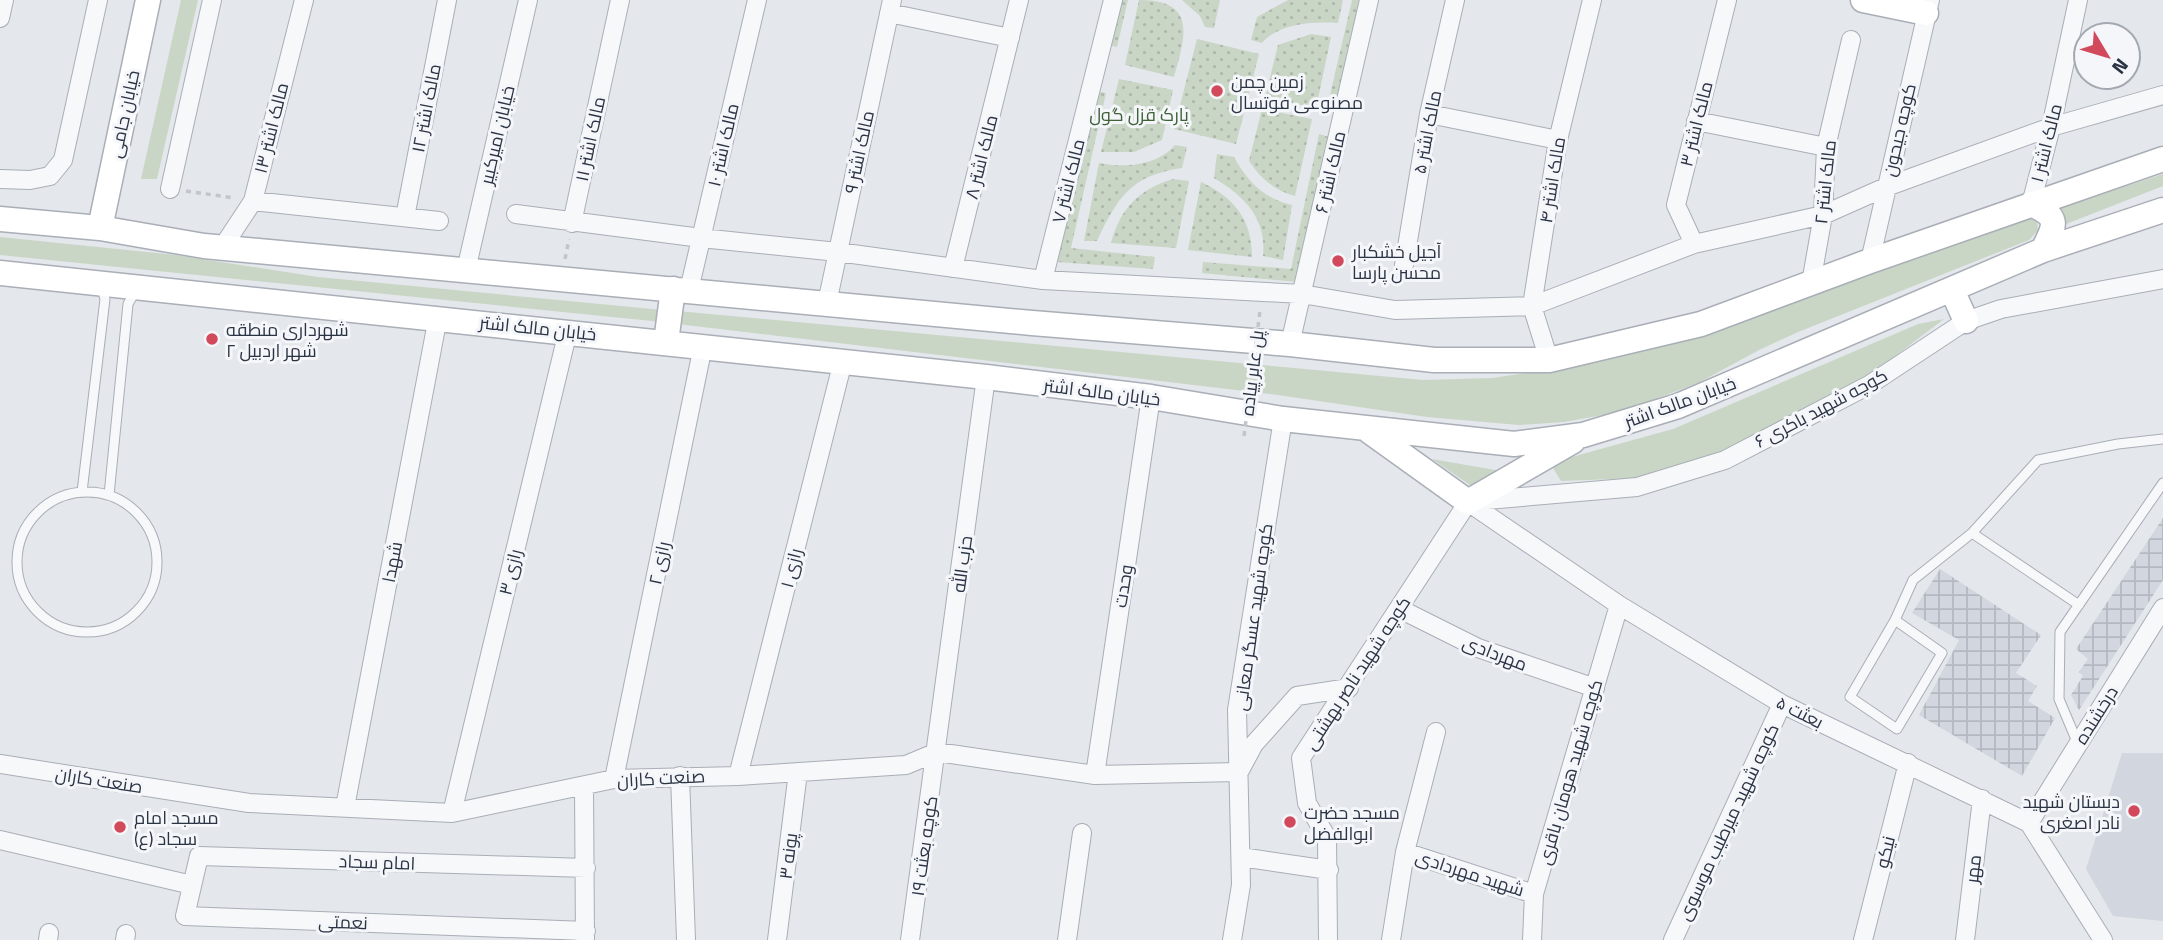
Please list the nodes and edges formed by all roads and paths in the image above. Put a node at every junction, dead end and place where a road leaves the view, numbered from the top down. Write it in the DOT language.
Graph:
graph roads {
  1 [pos="4,0"];
  2 [pos="98,0"];
  3 [pos="148,0"];
  4 [pos="212,0"];
  5 [pos="304,0"];
  6 [pos="447,0"];
  7 [pos="528,0"];
  8 [pos="620,0"];
  9 [pos="757,0"];
  10 [pos="1019,0"];
  11 [pos="1113,0"];
  12 [pos="1369,0"];
  13 [pos="1455,0"];
  14 [pos="1592,0"];
  15 [pos="1727,0"];
  16 [pos="1863,0"];
  17 [pos="2078,0"];
  18 [pos="890,6"];
  19 [pos="1928,7"];
  20 [pos="0,18"];
  21 [pos="1010,38"];
  22 [pos="1851,40"];
  23 [pos="2163,95"];
  24 [pos="1429,114"];
  25 [pos="1696,121"];
  26 [pos="2051,127"];
  27 [pos="1558,140"];
  28 [pos="1826,147"];
  29 [pos="2163,159"];
  30 [pos="0,179"];
  31 [pos="1886,187"];
  32 [pos="170,189"];
  33 [pos="253,201"];
  34 [pos="2031,204"];
  35 [pos="2163,210"];
  36 [pos="516,214"];
  37 [pos="1823,215"];
  38 [pos="405,217"];
  39 [pos="0,219"];
  40 [pos="439,221"];
  41 [pos="572,223"];
  42 [pos="100,228"];
  43 [pos="701,239"];
  44 [pos="1694,244"];
  45 [pos="222,248"];
  46 [pos="2043,250"];
  47 [pos="838,252"];
  48 [pos="1870,261"];
  49 [pos="1404,265"];
  50 [pos="953,268"];
  51 [pos="466,270"];
  52 [pos="0,273"];
  53 [pos="561,279"];
  54 [pos="2163,279"];
  55 [pos="1043,280"];
  56 [pos="100,283"];
  57 [pos="1811,283"];
  58 [pos="137,287"];
  59 [pos="1952,289"];
  60 [pos="681,290"];
  61 [pos="1302,294"];
  62 [pos="827,303"];
  63 [pos="1532,306"];
  64 [pos="1260,311"];
  65 [pos="438,317"];
  66 [pos="1966,321"];
  67 [pos="568,331"];
  68 [pos="666,342"];
  69 [pos="1290,344"];
  70 [pos="704,346"];
  71 [pos="1549,360"];
  72 [pos="843,361"];
  73 [pos="986,377"];
  74 [pos="1151,397"];
  75 [pos="1283,419"];
  76 [pos="1366,428"];
  77 [pos="1583,435"];
  78 [pos="1244,436"];
  79 [pos="2163,439"];
  80 [pos="2163,483"];
  81 [pos="82,492"];
  82 [pos="109,495"];
  83 [pos="1468,502"];
  84 [pos="1972,533"];
  85 [pos="1619,605"];
  86 [pos="2079,605"];
  87 [pos="1400,609"];
  88 [pos="2161,615"];
  89 [pos="1895,620"];
  90 [pos="1349,688"];
  91 [pos="1595,688"];
  92 [pos="1783,704"];
  93 [pos="1436,732"];
  94 [pos="2078,744"];
  95 [pos="937,752"];
  96 [pos="1908,763"];
  97 [pos="0,764"];
  98 [pos="799,772"];
  99 [pos="1239,772"];
  100 [pos="1095,775"];
  101 [pos="680,776"];
  102 [pos="738,776"];
  103 [pos="614,779"];
  104 [pos="584,787"];
  105 [pos="1982,799"];
  106 [pos="345,807"];
  107 [pos="452,813"];
  108 [pos="2029,823"];
  109 [pos="1082,833"];
  110 [pos="0,840"];
  111 [pos="1405,852"];
  112 [pos="1241,856"];
  113 [pos="586,868"];
  114 [pos="1329,870"];
  115 [pos="192,885"];
  116 [pos="1534,894"];
  117 [pos="184,916"];
  118 [pos="586,936"];
  119 [pos="686,940"];
  120 [pos="777,940"];
  121 [pos="910,940"];
  122 [pos="1068,940"];
  123 [pos="1231,940"];
  124 [pos="1328,940"];
  125 [pos="1391,940"];
  126 [pos="1532,940"];
  127 [pos="1673,940"];
  128 [pos="1863,940"];
  129 [pos="1965,940"];
  130 [pos="2103,940"];
  1 -- 20 [label="street"];
  2 -- 30 [label="street"];
  3 -- 42 [label="main road, خیابان جامی"];
  4 -- 32 [label="street"];
  5 -- 33 [label="street, مالک اشتر ۱۳"];
  6 -- 38 [label="street, مالک اشتر ۱۲"];
  7 -- 51 [label="street, خیابان امیرکبیر"];
  8 -- 41 [label="street, مالک اشتر ۱۱"];
  9 -- 43 [label="street, مالک اشتر ۱۰"];
  10 -- 21 [label="street, مالک اشتر ۸"];
  11 -- 55 [label="street, مالک اشتر ۷"];
  12 -- 61 [label="street, مالک اشتر ۶"];
  13 -- 24 [label="street, مالک اشتر ۵"];
  14 -- 27 [label="street, مالک اشتر ۴"];
  15 -- 25 [label="street, مالک اشتر ۳"];
  16 -- 19 [label="main road"];
  17 -- 26 [label="street, مالک اشتر ۱"];
  18 -- 21 [label="street"];
  18 -- 47 [label="street, مالک اشتر ۹"];
  19 -- 31 [label="street, کوچه جیحون"];
  21 -- 50 [label="street, مالک اشتر ۸"];
  22 -- 28 [label="street, مالک اشتر ۲"];
  23 -- 26 [label="street"];
  24 -- 27 [label="street"];
  24 -- 49 [label="street, مالک اشتر ۵"];
  25 -- 28 [label="street"];
  25 -- 44 [label="street, مالک اشتر ۳"];
  26 -- 31 [label="street"];
  26 -- 34 [label="street, مالک اشتر ۱"];
  27 -- 63 [label="street, مالک اشتر ۴"];
  28 -- 37 [label="street, مالک اشتر ۲"];
  29 -- 34 [label="main road"];
  31 -- 37 [label="street"];
  31 -- 48 [label="street, کوچه جیحون"];
  32 -- 33 [label="path"];
  33 -- 38 [label="street"];
  33 -- 45 [label="street, مالک اشتر ۱۳"];
  34 -- 46 [label="main road"];
  34 -- 48 [label="main road"];
  35 -- 46 [label="main road, خیابان مالک اشتر"];
  36 -- 41 [label="street"];
  37 -- 44 [label="street"];
  37 -- 57 [label="street, مالک اشتر ۲"];
  38 -- 40 [label="street"];
  39 -- 42 [label="main road"];
  41 -- 43 [label="street"];
  41 -- 53 [label="path"];
  42 -- 45 [label="main road"];
  43 -- 47 [label="street"];
  43 -- 60 [label="street, مالک اشتر ۱۰"];
  44 -- 63 [label="street"];
  45 -- 51 [label="main road"];
  46 -- 59 [label="main road, خیابان مالک اشتر"];
  47 -- 50 [label="street"];
  47 -- 62 [label="street, مالک اشتر ۹"];
  48 -- 57 [label="main road"];
  50 -- 55 [label="street"];
  51 -- 53 [label="main road"];
  52 -- 56 [label="main road, خیابان مالک اشتر"];
  53 -- 60 [label="main road"];
  54 -- 66 [label="street, کوچه شهید باکری ۶"];
  55 -- 61 [label="street"];
  56 -- 58 [label="main road, خیابان مالک اشتر"];
  56 -- 81 [label="lane"];
  57 -- 71 [label="main road"];
  58 -- 65 [label="main road, خیابان مالک اشتر"];
  58 -- 82 [label="lane"];
  59 -- 66 [label="main road"];
  59 -- 77 [label="main road, خیابان مالک اشتر"];
  60 -- 62 [label="main road"];
  60 -- 68 [label="main road"];
  61 -- 63 [label="street"];
  61 -- 69 [label="street, مالک اشتر ۶"];
  62 -- 69 [label="main road"];
  63 -- 71 [label="street, مالک اشتر ۴"];
  64 -- 78 [label="path, پل عابر پیاده, bridge"];
  65 -- 67 [label="main road, خیابان مالک اشتر"];
  65 -- 106 [label="street, شهدا"];
  66 -- 83 [label="street, کوچه شهید باکری ۶"];
  67 -- 68 [label="main road, خیابان مالک اشتر"];
  67 -- 107 [label="street, رازی ۳"];
  68 -- 70 [label="main road, خیابان مالک اشتر"];
  69 -- 71 [label="main road"];
  70 -- 72 [label="main road, خیابان مالک اشتر"];
  70 -- 103 [label="street, رازی ۲"];
  72 -- 73 [label="main road, خیابان مالک اشتر"];
  72 -- 102 [label="street, رازی ۱"];
  73 -- 74 [label="main road, خیابان مالک اشتر"];
  73 -- 95 [label="street, حزب الله"];
  74 -- 75 [label="main road, خیابان مالک اشتر"];
  74 -- 100 [label="street, وحدت"];
  75 -- 76 [label="main road, خیابان مالک اشتر"];
  75 -- 99 [label="street, کوچه شهید عسگر معانی"];
  76 -- 77 [label="main road, خیابان مالک اشتر"];
  76 -- 83 [label="main road"];
  77 -- 83 [label="main road"];
  79 -- 84 [label="lane"];
  80 -- 86 [label="lane"];
  81 -- 82 [label="lane"];
  81 -- 82 [label="lane"];
  83 -- 85 [label="street, بعثت ۵"];
  83 -- 87 [label="street, کوچه شهید ناصر بهشتی"];
  84 -- 86 [label="lane"];
  84 -- 89 [label="lane"];
  85 -- 91 [label="street, کوچه شهید هومان باقری"];
  85 -- 92 [label="street, بعثت ۵"];
  86 -- 94 [label="lane"];
  87 -- 90 [label="street, کوچه شهید ناصر بهشتی"];
  87 -- 91 [label="street, مهردادی"];
  88 -- 94 [label="street, درخشنده"];
  89 -- 89 [label="lane"];
  90 -- 99 [label="street"];
  90 -- 114 [label="street, کوچه شهید ناصر بهشتی"];
  91 -- 116 [label="street, کوچه شهید هومان باقری"];
  92 -- 96 [label="street, بعثت ۵"];
  92 -- 127 [label="street, کوچه شهید میرطیب موسوی"];
  93 -- 111 [label="street"];
  94 -- 108 [label="street, درخشنده"];
  95 -- 98 [label="street, صنعت کاران"];
  95 -- 100 [label="street"];
  95 -- 121 [label="street, کوچه بعثت ۱۹"];
  96 -- 105 [label="street, بعثت ۵"];
  96 -- 128 [label="street, نیکو"];
  97 -- 106 [label="street, صنعت کاران"];
  98 -- 102 [label="street, صنعت کاران"];
  98 -- 120 [label="street, پونه ۳"];
  99 -- 100 [label="street"];
  99 -- 112 [label="street, کوچه شهید عسگر معانی"];
  101 -- 102 [label="street, صنعت کاران"];
  101 -- 103 [label="street, صنعت کاران"];
  101 -- 119 [label="street"];
  103 -- 104 [label="street, صنعت کاران"];
  104 -- 107 [label="street, صنعت کاران"];
  104 -- 113 [label="street"];
  105 -- 108 [label="street, بعثت ۵"];
  105 -- 129 [label="street, مهر"];
  106 -- 107 [label="street, صنعت کاران"];
  108 -- 130 [label="street"];
  109 -- 122 [label="street"];
  110 -- 115 [label="street"];
  111 -- 116 [label="street, شهید مهردادی"];
  111 -- 125 [label="street"];
  112 -- 114 [label="street"];
  112 -- 123 [label="street, کوچه شهید عسگر معانی"];
  113 -- 115 [label="street, امام سجاد"];
  113 -- 118 [label="street"];
  114 -- 124 [label="street, کوچه شهید ناصر بهشتی"];
  115 -- 117 [label="street, امام سجاد"];
  116 -- 126 [label="street, کوچه شهید هومان باقری"];
  117 -- 118 [label="street, نعمتی"];
}
